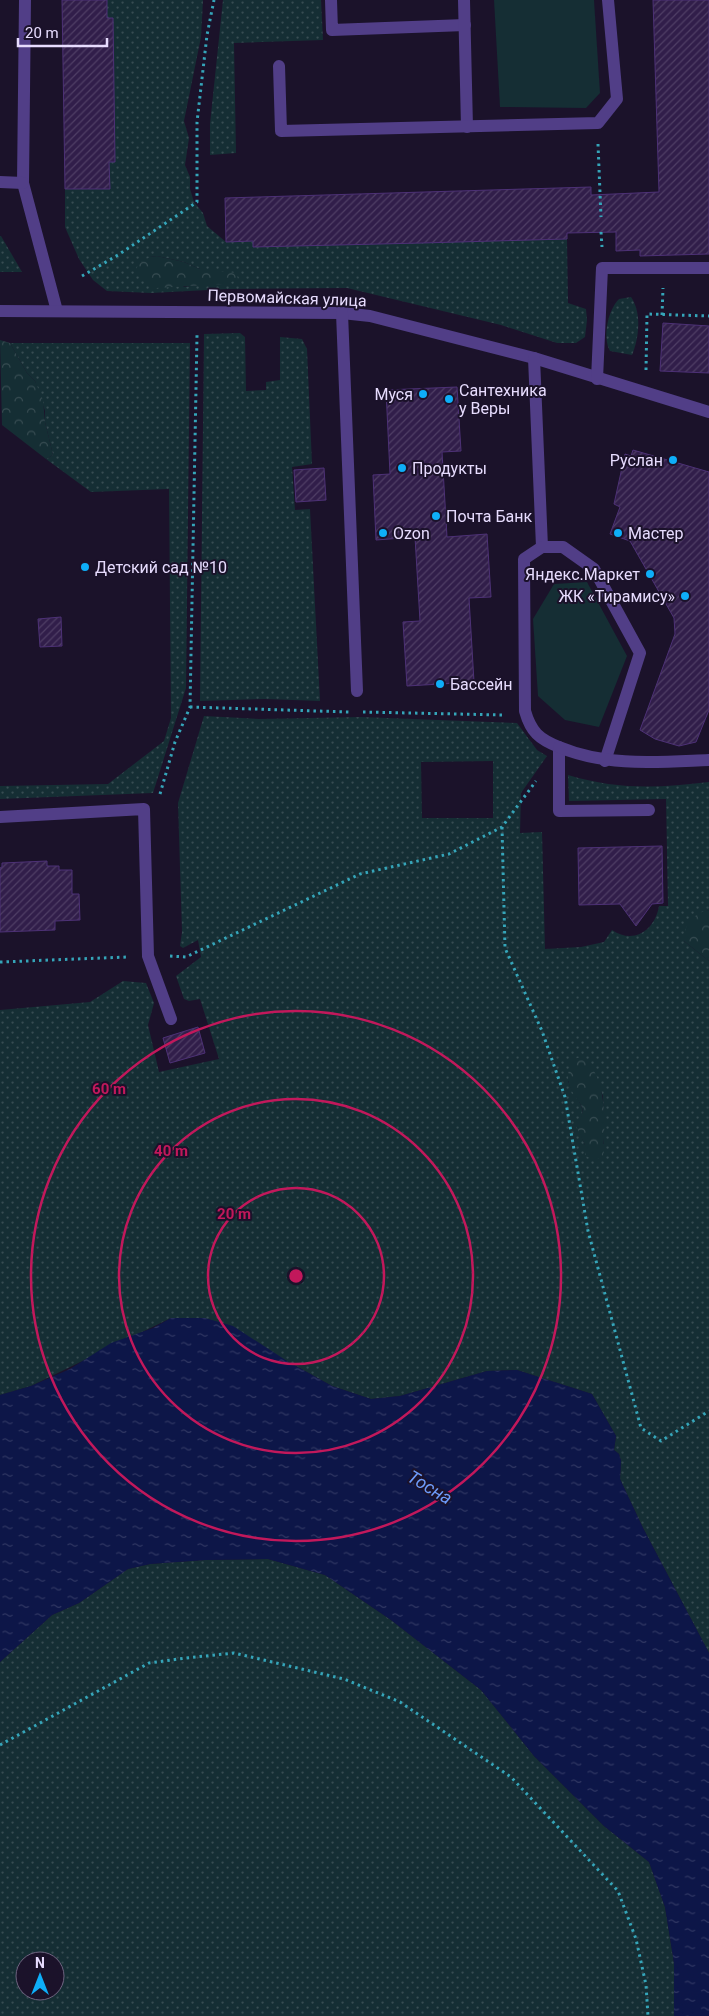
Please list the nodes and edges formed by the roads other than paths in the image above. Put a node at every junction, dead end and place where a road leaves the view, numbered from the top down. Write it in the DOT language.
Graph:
graph roads {
  1 [pos="25,0"];
  2 [pos="331,0"];
  3 [pos="464,0"];
  4 [pos="608,0"];
  5 [pos="465,25"];
  6 [pos="279,66"];
  7 [pos="467,127"];
  8 [pos="0,182"];
  9 [pos="24,182"];
  10 [pos="709,268"];
  11 [pos="0,311"];
  12 [pos="57,311"];
  13 [pos="342,313"];
  14 [pos="534,358"];
  15 [pos="597,379"];
  16 [pos="709,412"];
  17 [pos="542,547"];
  18 [pos="357,691"];
  19 [pos="559,747"];
  20 [pos="605,760"];
  21 [pos="709,760"];
  22 [pos="649,810"];
  23 [pos="0,818"];
  24 [pos="171,1019"];
  1 -- 9 [label="street"];
  2 -- 5 [label="street"];
  3 -- 5 [label="street"];
  4 -- 7 [label="street"];
  5 -- 7 [label="street"];
  6 -- 7 [label="street"];
  8 -- 9 [label="street"];
  9 -- 12 [label="street"];
  10 -- 15 [label="street"];
  11 -- 12 [label="street, Первомайская улица"];
  12 -- 13 [label="street, Первомайская улица"];
  13 -- 14 [label="street, Первомайская улица"];
  13 -- 18 [label="street"];
  14 -- 15 [label="street, Первомайская улица"];
  14 -- 17 [label="street"];
  15 -- 16 [label="street, Первомайская улица"];
  17 -- 19 [label="street"];
  17 -- 20 [label="street"];
  19 -- 20 [label="street"];
  19 -- 22 [label="street"];
  20 -- 21 [label="street"];
  23 -- 24 [label="street"];
}
